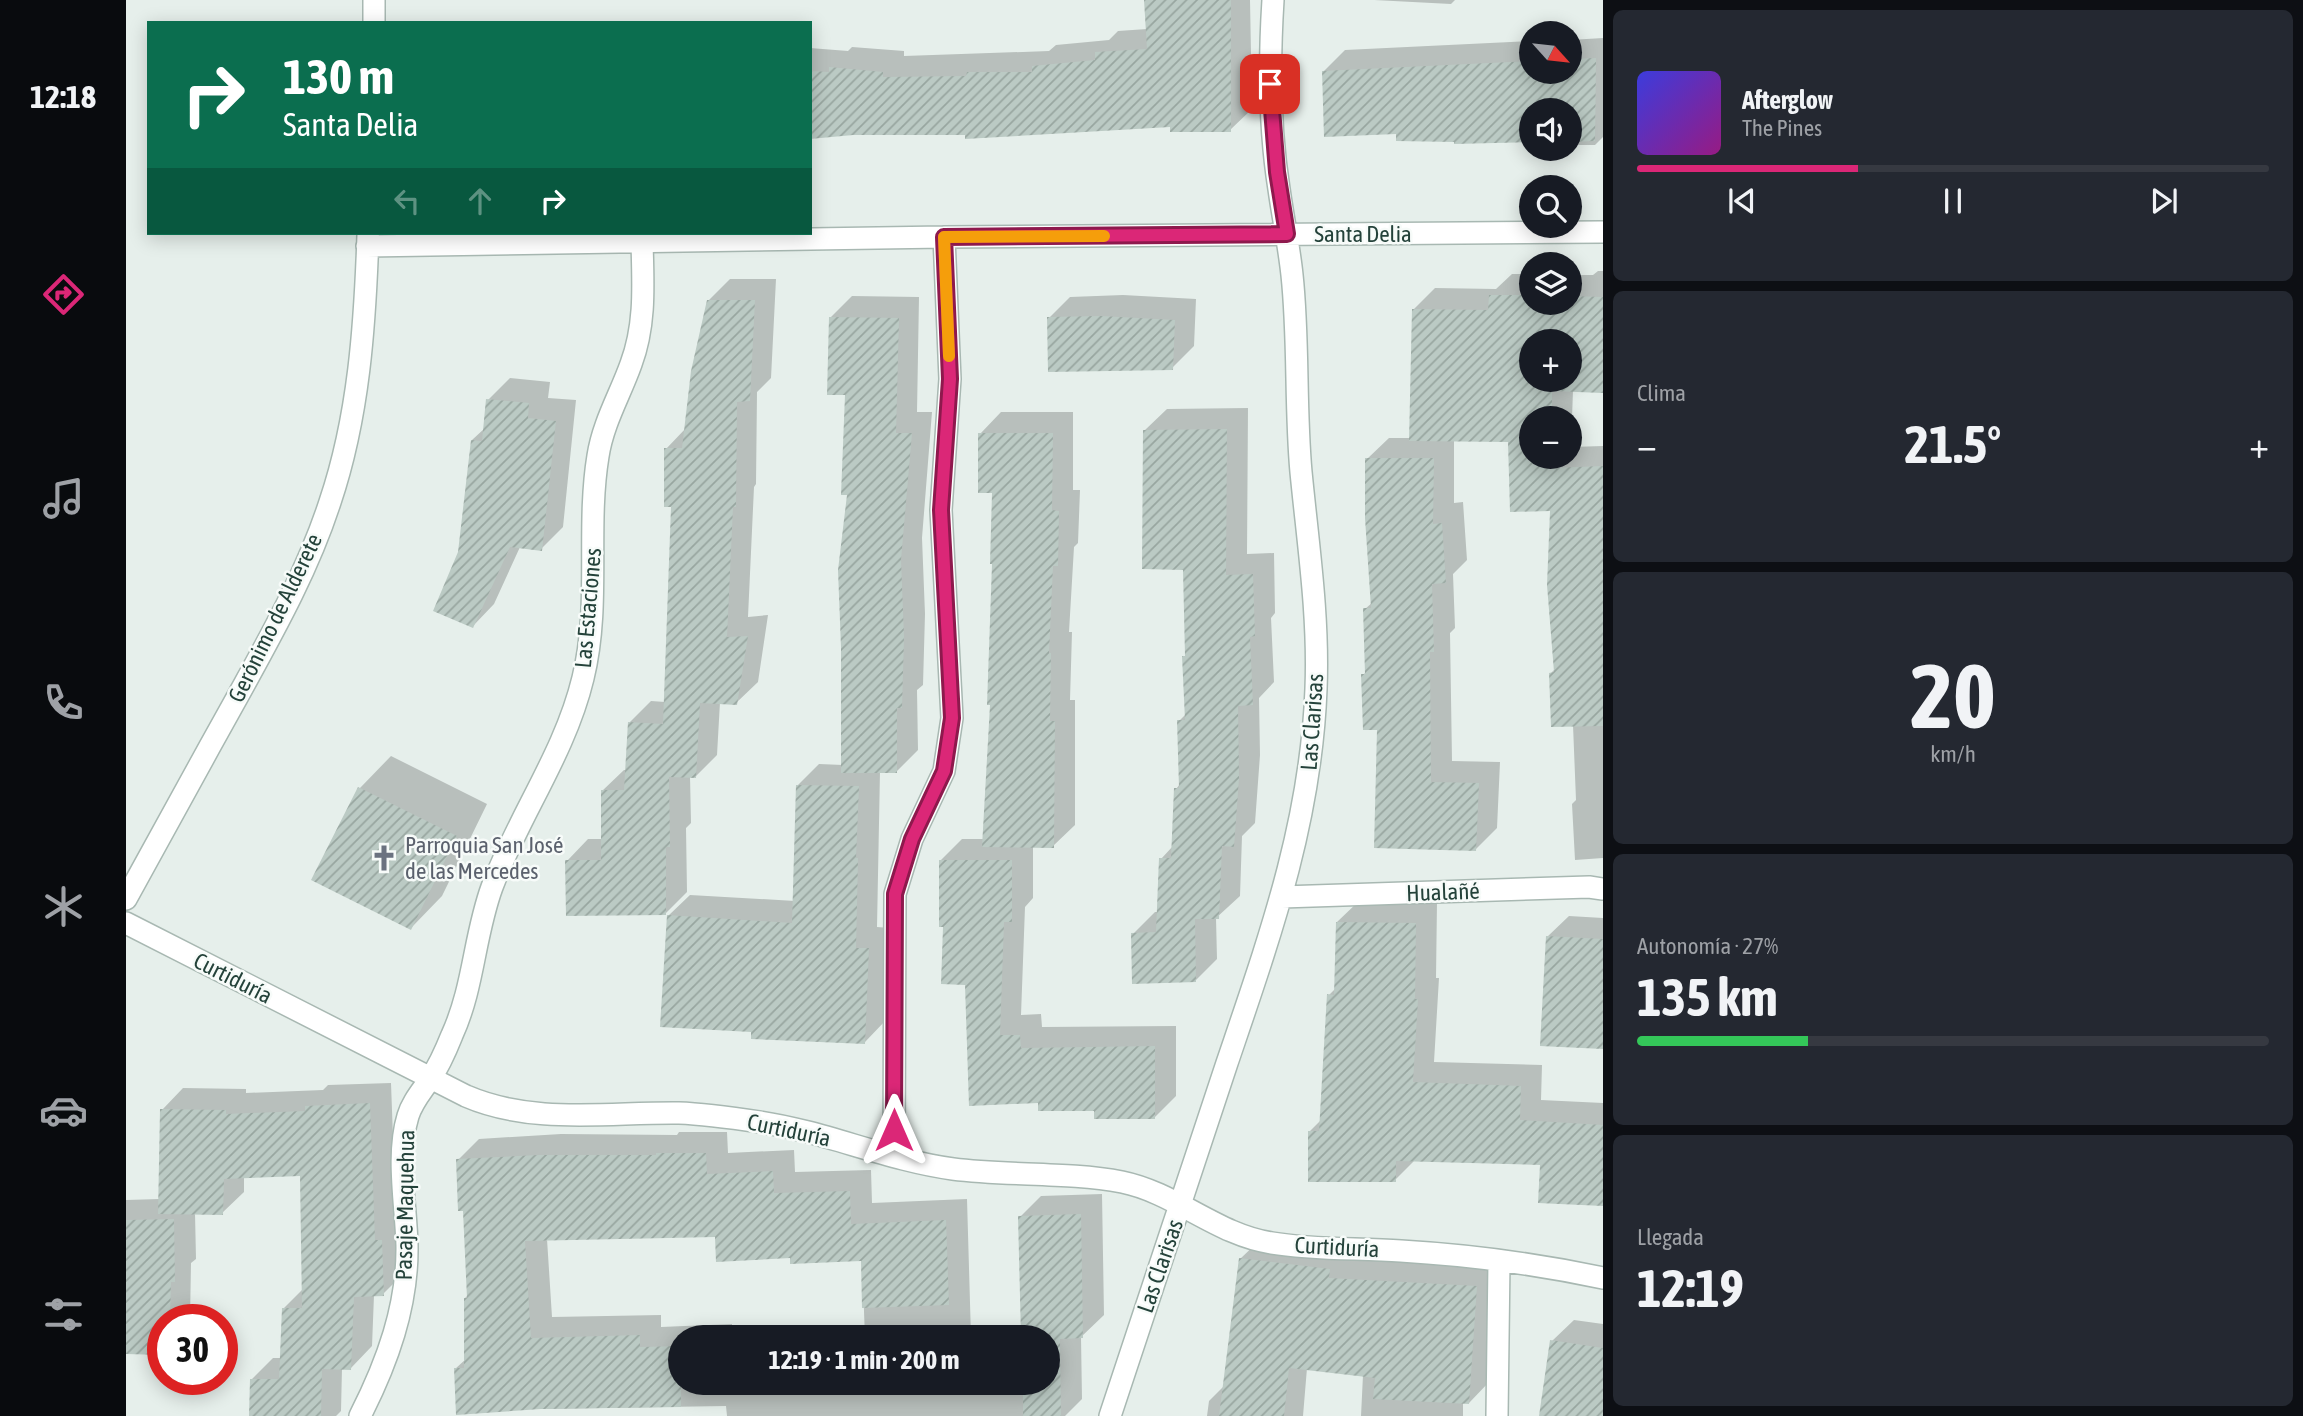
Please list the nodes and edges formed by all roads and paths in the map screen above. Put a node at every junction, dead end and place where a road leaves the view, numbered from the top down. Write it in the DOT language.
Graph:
graph roads {
  1 [pos="374,0"];
  2 [pos="1273,0"];
  3 [pos="374,21"];
  4 [pos="1603,232"];
  5 [pos="1287,234"];
  6 [pos="944,237"];
  7 [pos="368,239"];
  8 [pos="642,242"];
  9 [pos="1603,889"];
  10 [pos="1282,897"];
  11 [pos="126,899"];
  12 [pos="126,923"];
  13 [pos="431,1078"];
  14 [pos="894,1156"];
  15 [pos="1181,1205"];
  16 [pos="1499,1261"];
  17 [pos="1603,1278"];
  18 [pos="360,1416"];
  19 [pos="1110,1416"];
  20 [pos="1497,1416"];
  1 -- 3 [label="street"];
  2 -- 5 [label="street, Las Clarisas"];
  4 -- 5 [label="street, Santa Delia"];
  5 -- 6 [label="street, Santa Delia"];
  5 -- 10 [label="street, Las Clarisas"];
  6 -- 8 [label="street, Santa Delia"];
  6 -- 14 [label="street"];
  7 -- 8 [label="street, Santa Delia"];
  7 -- 11 [label="street, Gerónimo de Alderete"];
  8 -- 13 [label="street, Las Estaciones"];
  9 -- 10 [label="street, Hualañé"];
  10 -- 15 [label="street, Las Clarisas"];
  12 -- 13 [label="street, Curtiduría"];
  13 -- 14 [label="street, Curtiduría"];
  13 -- 18 [label="street, Pasaje Maquehua"];
  14 -- 15 [label="street, Curtiduría"];
  15 -- 16 [label="street, Curtiduría"];
  15 -- 19 [label="street, Las Clarisas"];
  16 -- 17 [label="street, Curtiduría"];
  16 -- 20 [label="street"];
}
